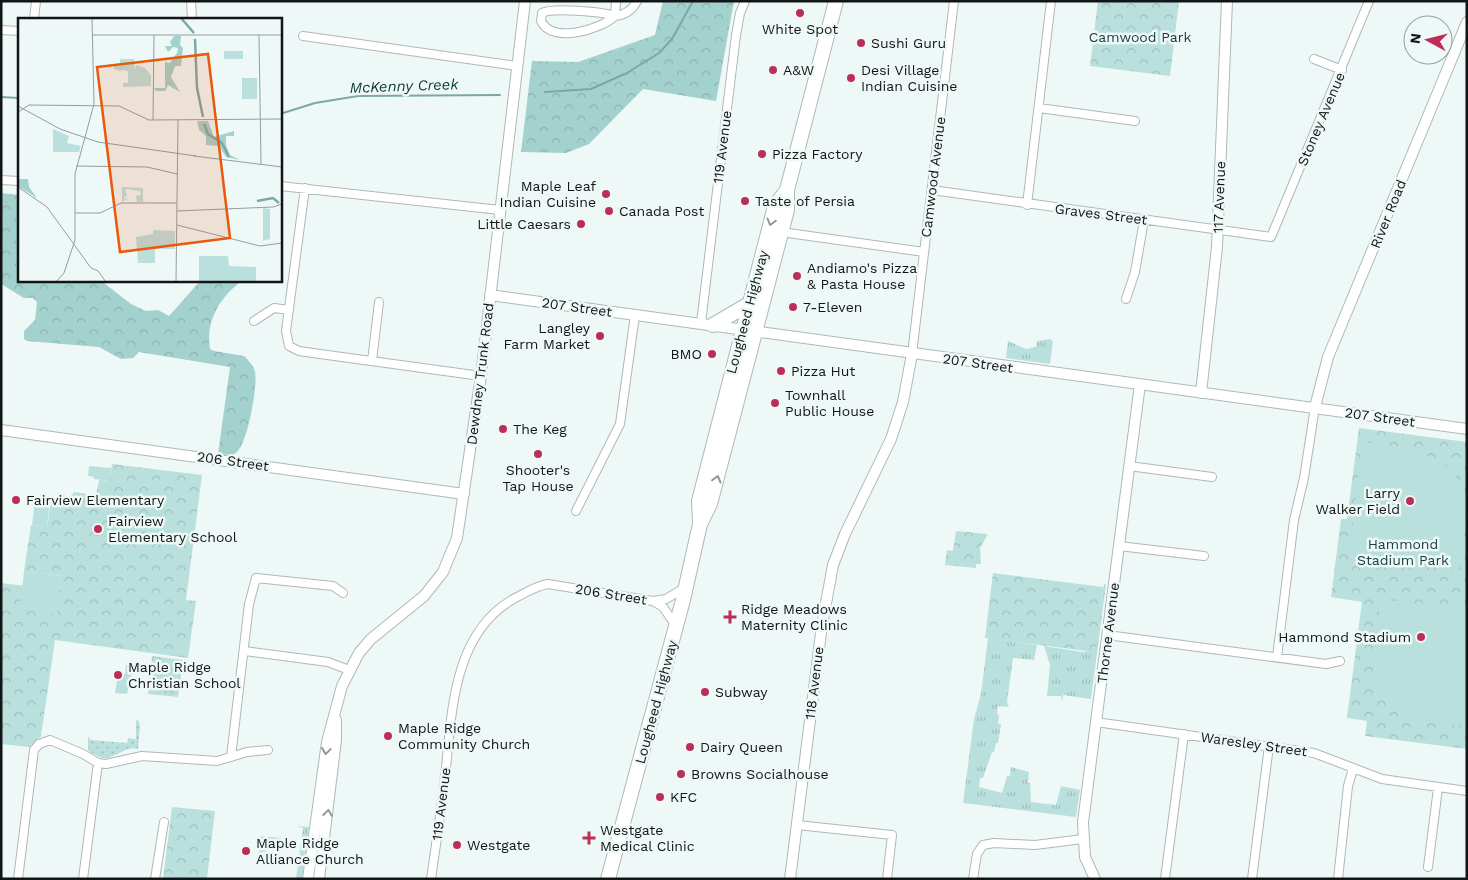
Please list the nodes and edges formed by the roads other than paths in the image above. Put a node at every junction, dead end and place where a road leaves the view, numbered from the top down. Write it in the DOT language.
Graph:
graph roads {
  1 [pos="36,1"];
  2 [pos="191,1"];
  3 [pos="525,1"];
  4 [pos="616,1"];
  5 [pos="637,1"];
  6 [pos="745,1"];
  7 [pos="954,1"];
  8 [pos="1051,1"];
  9 [pos="1227,1"];
  10 [pos="1369,1"];
  11 [pos="832,5"];
  12 [pos="615,16"];
  13 [pos="34,18"];
  14 [pos="192,18"];
  15 [pos="1467,22"];
  16 [pos="1,30"];
  17 [pos="18,31"];
  18 [pos="303,36"];
  19 [pos="1314,59"];
  20 [pos="517,66"];
  21 [pos="1342,70"];
  22 [pos="1039,108"];
  23 [pos="1135,121"];
  24 [pos="1,180"];
  25 [pos="18,181"];
  26 [pos="281,186"];
  27 [pos="305,188"];
  28 [pos="787,190"];
  29 [pos="932,190"];
  30 [pos="1027,204"];
  31 [pos="500,210"];
  32 [pos="1144,220"];
  33 [pos="1217,229"];
  34 [pos="781,232"];
  35 [pos="1271,237"];
  36 [pos="924,252"];
  37 [pos="490,295"];
  38 [pos="1126,298"];
  39 [pos="379,302"];
  40 [pos="749,304"];
  41 [pos="289,310"];
  42 [pos="635,315"];
  43 [pos="254,321"];
  44 [pos="707,324"];
  45 [pos="749,330"];
  46 [pos="912,354"];
  47 [pos="372,361"];
  48 [pos="481,376"];
  49 [pos="1140,384"];
  50 [pos="1201,393"];
  51 [pos="1314,407"];
  52 [pos="1467,429"];
  53 [pos="2,433"];
  54 [pos="1129,466"];
  55 [pos="1212,477"];
  56 [pos="464,494"];
  57 [pos="576,511"];
  58 [pos="1119,546"];
  59 [pos="1204,556"];
  60 [pos="538,586"];
  61 [pos="686,587"];
  62 [pos="343,593"];
  63 [pos="654,601"];
  64 [pos="676,626"];
  65 [pos="1107,635"];
  66 [pos="245,651"];
  67 [pos="1277,657"];
  68 [pos="1340,661"];
  69 [pos="349,670"];
  70 [pos="337,704"];
  71 [pos="1096,722"];
  72 [pos="1184,734"];
  73 [pos="1269,746"];
  74 [pos="268,750"];
  75 [pos="231,757"];
  76 [pos="98,763"];
  77 [pos="1353,769"];
  78 [pos="1438,788"];
  79 [pos="1467,791"];
  80 [pos="164,822"];
  81 [pos="797,825"];
  82 [pos="1083,839"];
  83 [pos="1428,867"];
  84 [pos="18,879"];
  85 [pos="83,879"];
  86 [pos="155,879"];
  87 [pos="308,879"];
  88 [pos="319,879"];
  89 [pos="431,879"];
  90 [pos="608,879"];
  91 [pos="790,879"];
  92 [pos="887,879"];
  93 [pos="973,879"];
  94 [pos="1095,879"];
  95 [pos="1165,879"];
  96 [pos="1252,879"];
  97 [pos="1338,879"];
  1 -- 13 [label="street"];
  2 -- 14 [label="street"];
  3 -- 20 [label="street, Dewdney Trunk Road"];
  4 -- 12 [label="street"];
  5 -- 12 [label="street"];
  6 -- 44 [label="street, 119 Avenue"];
  7 -- 29 [label="street, Camwood Avenue"];
  8 -- 22 [label="street"];
  9 -- 33 [label="street, 117 Avenue"];
  10 -- 21 [label="street, Stoney Avenue"];
  11 -- 28 [label="highway, Lougheed Highway"];
  12 -- 12 [label="street"];
  15 -- 51 [label="street, River Road"];
  16 -- 17 [label="street"];
  18 -- 20 [label="street"];
  19 -- 21 [label="street"];
  20 -- 31 [label="street, Dewdney Trunk Road"];
  21 -- 35 [label="street, Stoney Avenue"];
  22 -- 23 [label="street"];
  22 -- 30 [label="street"];
  24 -- 25 [label="street"];
  26 -- 27 [label="street"];
  27 -- 31 [label="street"];
  27 -- 41 [label="street"];
  28 -- 34 [label="highway, Lougheed Highway"];
  28 -- 40 [label="highway, Lougheed Highway, one-way"];
  29 -- 30 [label="street, Graves Street"];
  29 -- 36 [label="street, Camwood Avenue"];
  30 -- 32 [label="street, Graves Street"];
  31 -- 37 [label="street, Dewdney Trunk Road"];
  32 -- 33 [label="street, Graves Street"];
  32 -- 38 [label="street"];
  33 -- 35 [label="street, Graves Street"];
  33 -- 50 [label="street, 117 Avenue"];
  34 -- 36 [label="street"];
  34 -- 45 [label="highway, Lougheed Highway"];
  36 -- 46 [label="street, Camwood Avenue"];
  37 -- 42 [label="street, 207 Street"];
  37 -- 48 [label="street, Dewdney Trunk Road"];
  39 -- 47 [label="street"];
  40 -- 44 [label="highway"];
  40 -- 45 [label="highway, Lougheed Highway"];
  41 -- 43 [label="street"];
  41 -- 47 [label="street"];
  42 -- 44 [label="street, 207 Street"];
  42 -- 57 [label="street"];
  44 -- 45 [label="street, 207 Street"];
  45 -- 46 [label="street, 207 Street"];
  45 -- 61 [label="highway, Lougheed Highway"];
  46 -- 49 [label="street, 207 Street"];
  46 -- 81 [label="street, 118 Avenue"];
  47 -- 48 [label="street"];
  48 -- 56 [label="street, Dewdney Trunk Road"];
  49 -- 50 [label="street, 207 Street"];
  49 -- 54 [label="street, Thorne Avenue"];
  50 -- 51 [label="street, 207 Street"];
  51 -- 52 [label="street, 207 Street"];
  51 -- 67 [label="street"];
  53 -- 56 [label="street, 206 Street"];
  54 -- 55 [label="street"];
  54 -- 58 [label="street, Thorne Avenue"];
  56 -- 69 [label="street, Dewdney Trunk Road"];
  58 -- 59 [label="street"];
  58 -- 65 [label="street, Thorne Avenue"];
  60 -- 63 [label="street, 206 Street"];
  60 -- 89 [label="street, 119 Avenue"];
  61 -- 63 [label="street, 206 Street"];
  61 -- 64 [label="highway, Lougheed Highway"];
  62 -- 66 [label="street"];
  63 -- 64 [label="street, 206 Street"];
  64 -- 90 [label="highway, Lougheed Highway"];
  65 -- 67 [label="street"];
  65 -- 71 [label="street, Thorne Avenue"];
  66 -- 69 [label="street"];
  66 -- 75 [label="street"];
  67 -- 68 [label="street"];
  69 -- 70 [label="street, Dewdney Trunk Road"];
  70 -- 87 [label="street, Dewdney Trunk Road, one-way"];
  88 -- 70 [label="street, Dewdney Trunk Road, one-way"];
  71 -- 72 [label="street, Waresley Street"];
  71 -- 82 [label="street, Thorne Avenue"];
  72 -- 73 [label="street, Waresley Street"];
  72 -- 95 [label="street"];
  73 -- 77 [label="street, Waresley Street"];
  73 -- 96 [label="street"];
  74 -- 75 [label="street"];
  75 -- 76 [label="street"];
  76 -- 84 [label="street"];
  76 -- 85 [label="street"];
  77 -- 78 [label="street, Waresley Street"];
  77 -- 97 [label="street"];
  78 -- 79 [label="street, Waresley Street"];
  78 -- 83 [label="street"];
  80 -- 86 [label="street"];
  81 -- 91 [label="street, 118 Avenue"];
  81 -- 92 [label="street"];
  82 -- 93 [label="street"];
  82 -- 94 [label="street, Thorne Avenue"];
}
